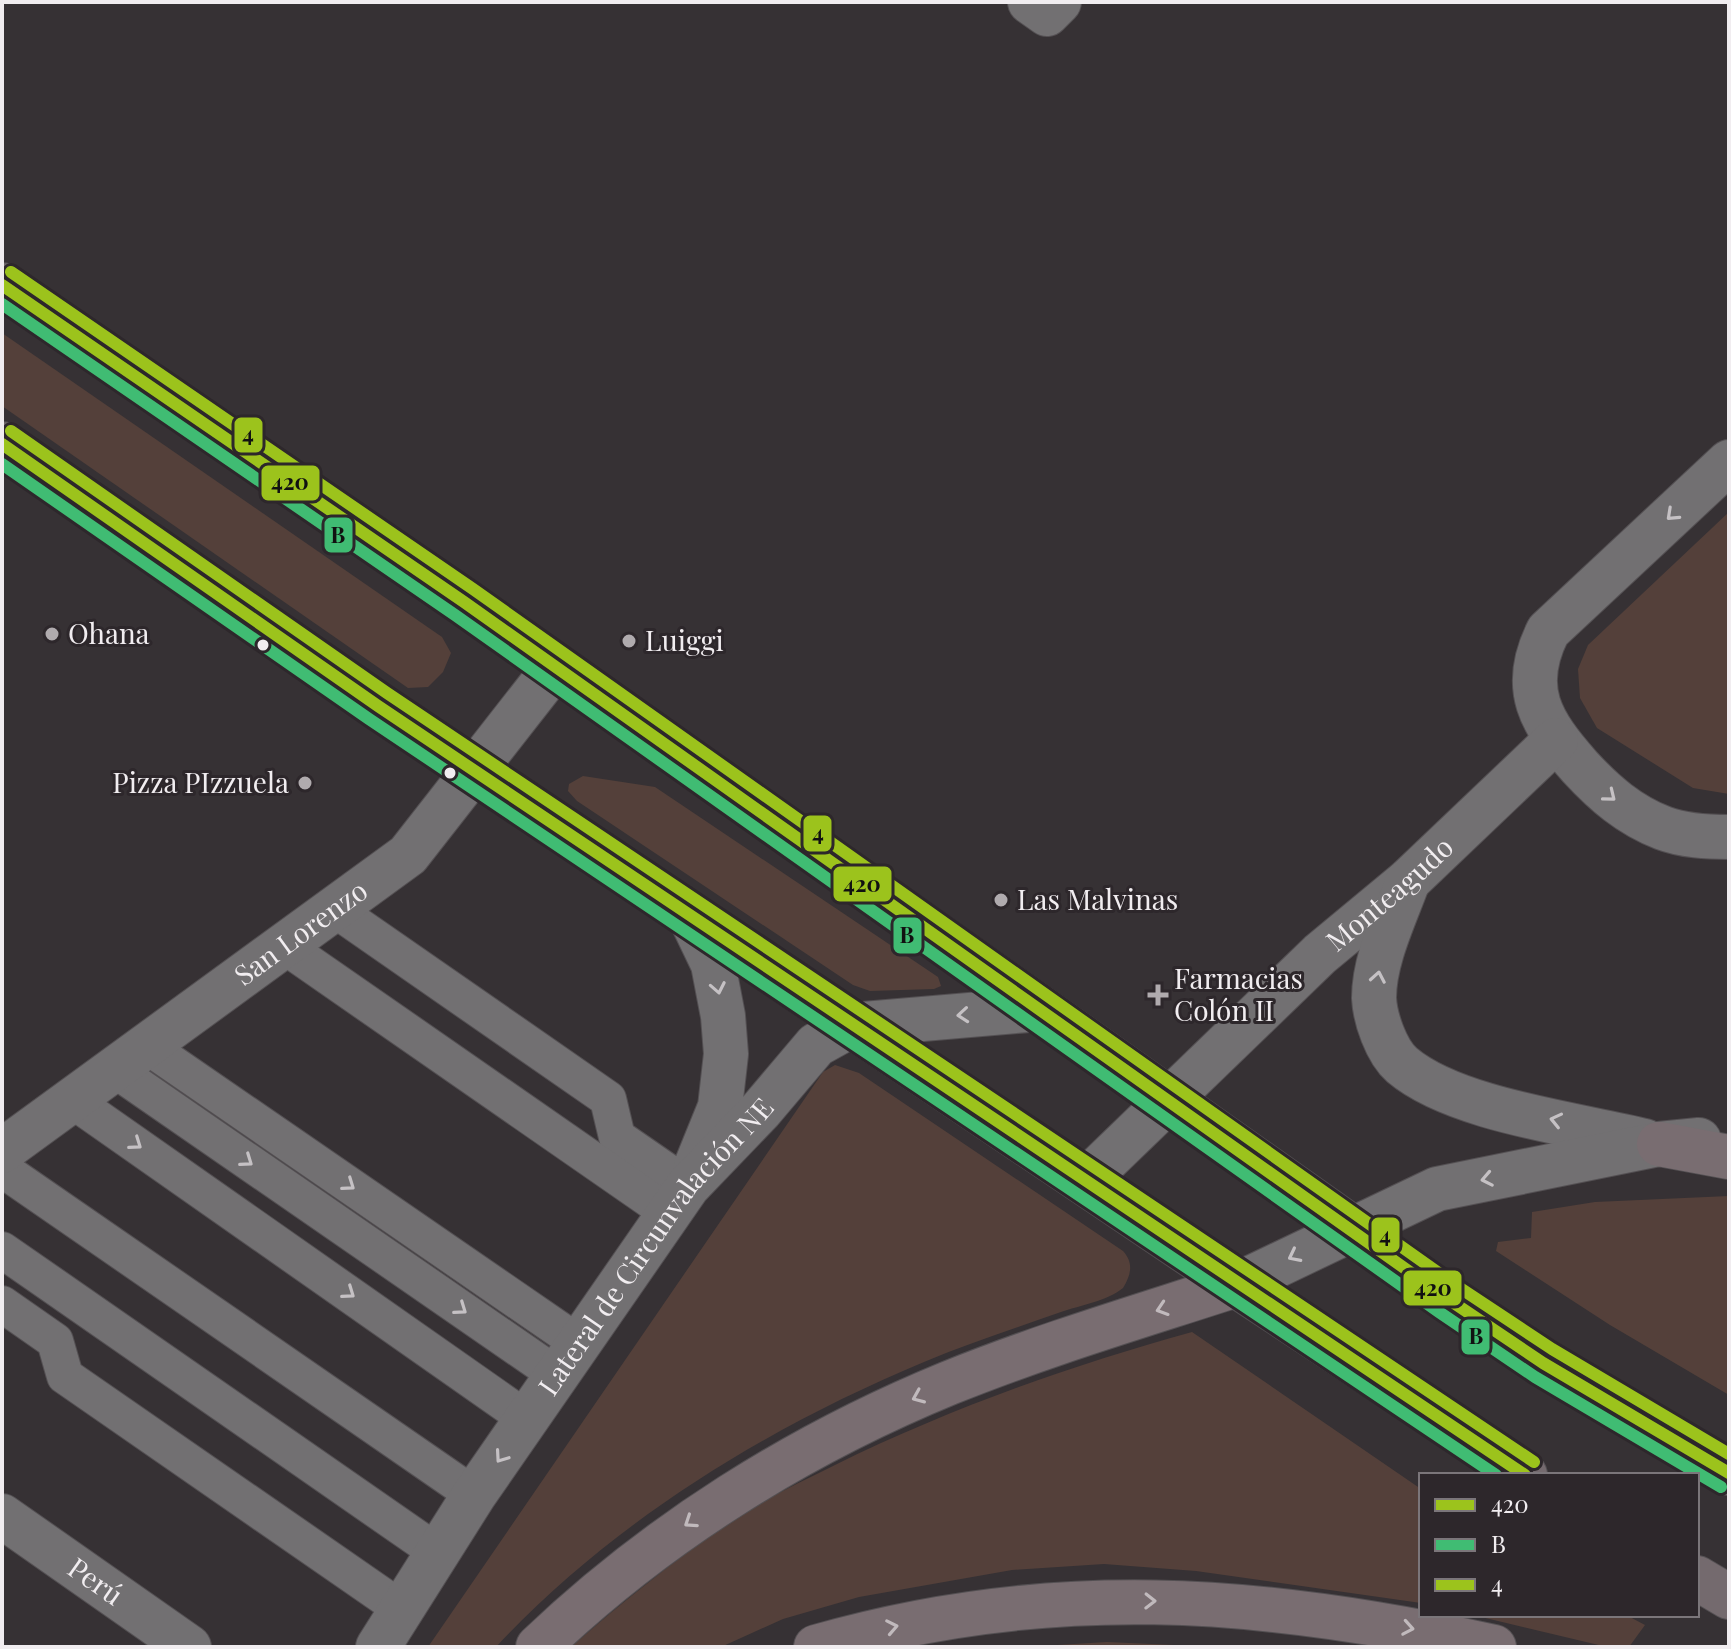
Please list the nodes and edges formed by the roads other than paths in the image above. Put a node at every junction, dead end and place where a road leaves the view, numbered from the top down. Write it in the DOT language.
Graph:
graph roads {
  1 [pos="2,285"];
  2 [pos="2,444"];
  3 [pos="1729,462"];
  4 [pos="555,667"];
  5 [pos="1556,740"];
  6 [pos="474,770"];
  7 [pos="1729,837"];
  8 [pos="1408,881"];
  9 [pos="333,908"];
  10 [pos="690,916"];
  11 [pos="283,945"];
  12 [pos="1040,1009"];
  13 [pos="852,1025"];
  14 [pos="130,1057"];
  15 [pos="1169,1099"];
  16 [pos="72,1100"];
  17 [pos="1729,1137"];
  18 [pos="1659,1144"];
  19 [pos="2,1151"];
  20 [pos="1729,1157"];
  21 [pos="2,1169"];
  22 [pos="1084,1182"];
  23 [pos="679,1199"];
  24 [pos="1351,1227"];
  25 [pos="2,1250"];
  26 [pos="1236,1285"];
  27 [pos="2,1304"];
  28 [pos="568,1360"];
  29 [pos="527,1419"];
  30 [pos="1522,1473"];
  31 [pos="1729,1473"];
  32 [pos="474,1495"];
  33 [pos="2,1516"];
  34 [pos="437,1552"];
  35 [pos="1699,1579"];
  36 [pos="1729,1597"];
  37 [pos="400,1608"];
  38 [pos="189,1647"];
  39 [pos="378,1647"];
  40 [pos="538,1647"];
  41 [pos="816,1647"];
  42 [pos="1494,1647"];
  1 -- 4 [label="main road"];
  2 -- 6 [label="main road"];
  3 -- 5 [label="street, one-way"];
  4 -- 6 [label="street, San Lorenzo"];
  4 -- 12 [label="main road"];
  5 -- 7 [label="street, one-way"];
  5 -- 8 [label="street, Monteagudo"];
  6 -- 9 [label="street, San Lorenzo"];
  6 -- 10 [label="main road"];
  8 -- 15 [label="street, Monteagudo"];
  18 -- 8 [label="street, one-way"];
  9 -- 11 [label="street, San Lorenzo"];
  9 -- 23 [label="lane"];
  10 -- 13 [label="main road"];
  10 -- 23 [label="street, one-way"];
  11 -- 14 [label="street, San Lorenzo"];
  11 -- 23 [label="lane"];
  12 -- 13 [label="street, Lateral de Circunvalación NE, one-way"];
  12 -- 15 [label="main road"];
  13 -- 22 [label="main road"];
  13 -- 23 [label="street, Lateral de Circunvalación NE"];
  14 -- 16 [label="street, San Lorenzo"];
  14 -- 28 [label="lane, one-way"];
  15 -- 22 [label="street, Monteagudo"];
  15 -- 24 [label="main road"];
  16 -- 19 [label="street, San Lorenzo"];
  16 -- 29 [label="lane, one-way"];
  17 -- 18 [label="street"];
  18 -- 20 [label="highway"];
  18 -- 24 [label="street, one-way"];
  21 -- 32 [label="lane"];
  22 -- 26 [label="main road"];
  23 -- 28 [label="street, Lateral de Circunvalación NE"];
  24 -- 26 [label="street, one-way"];
  24 -- 31 [label="highway"];
  25 -- 34 [label="lane"];
  26 -- 30 [label="highway"];
  26 -- 40 [label="highway, one-way"];
  27 -- 37 [label="lane"];
  28 -- 29 [label="street, Lateral de Circunvalación NE"];
  29 -- 32 [label="street, Lateral de Circunvalación NE, one-way"];
  32 -- 34 [label="street, Lateral de Circunvalación NE"];
  33 -- 38 [label="street, Perú"];
  34 -- 37 [label="street, Lateral de Circunvalación NE"];
  35 -- 36 [label="highway"];
  37 -- 39 [label="street, Lateral de Circunvalación NE"];
  41 -- 42 [label="highway, one-way"];
}
